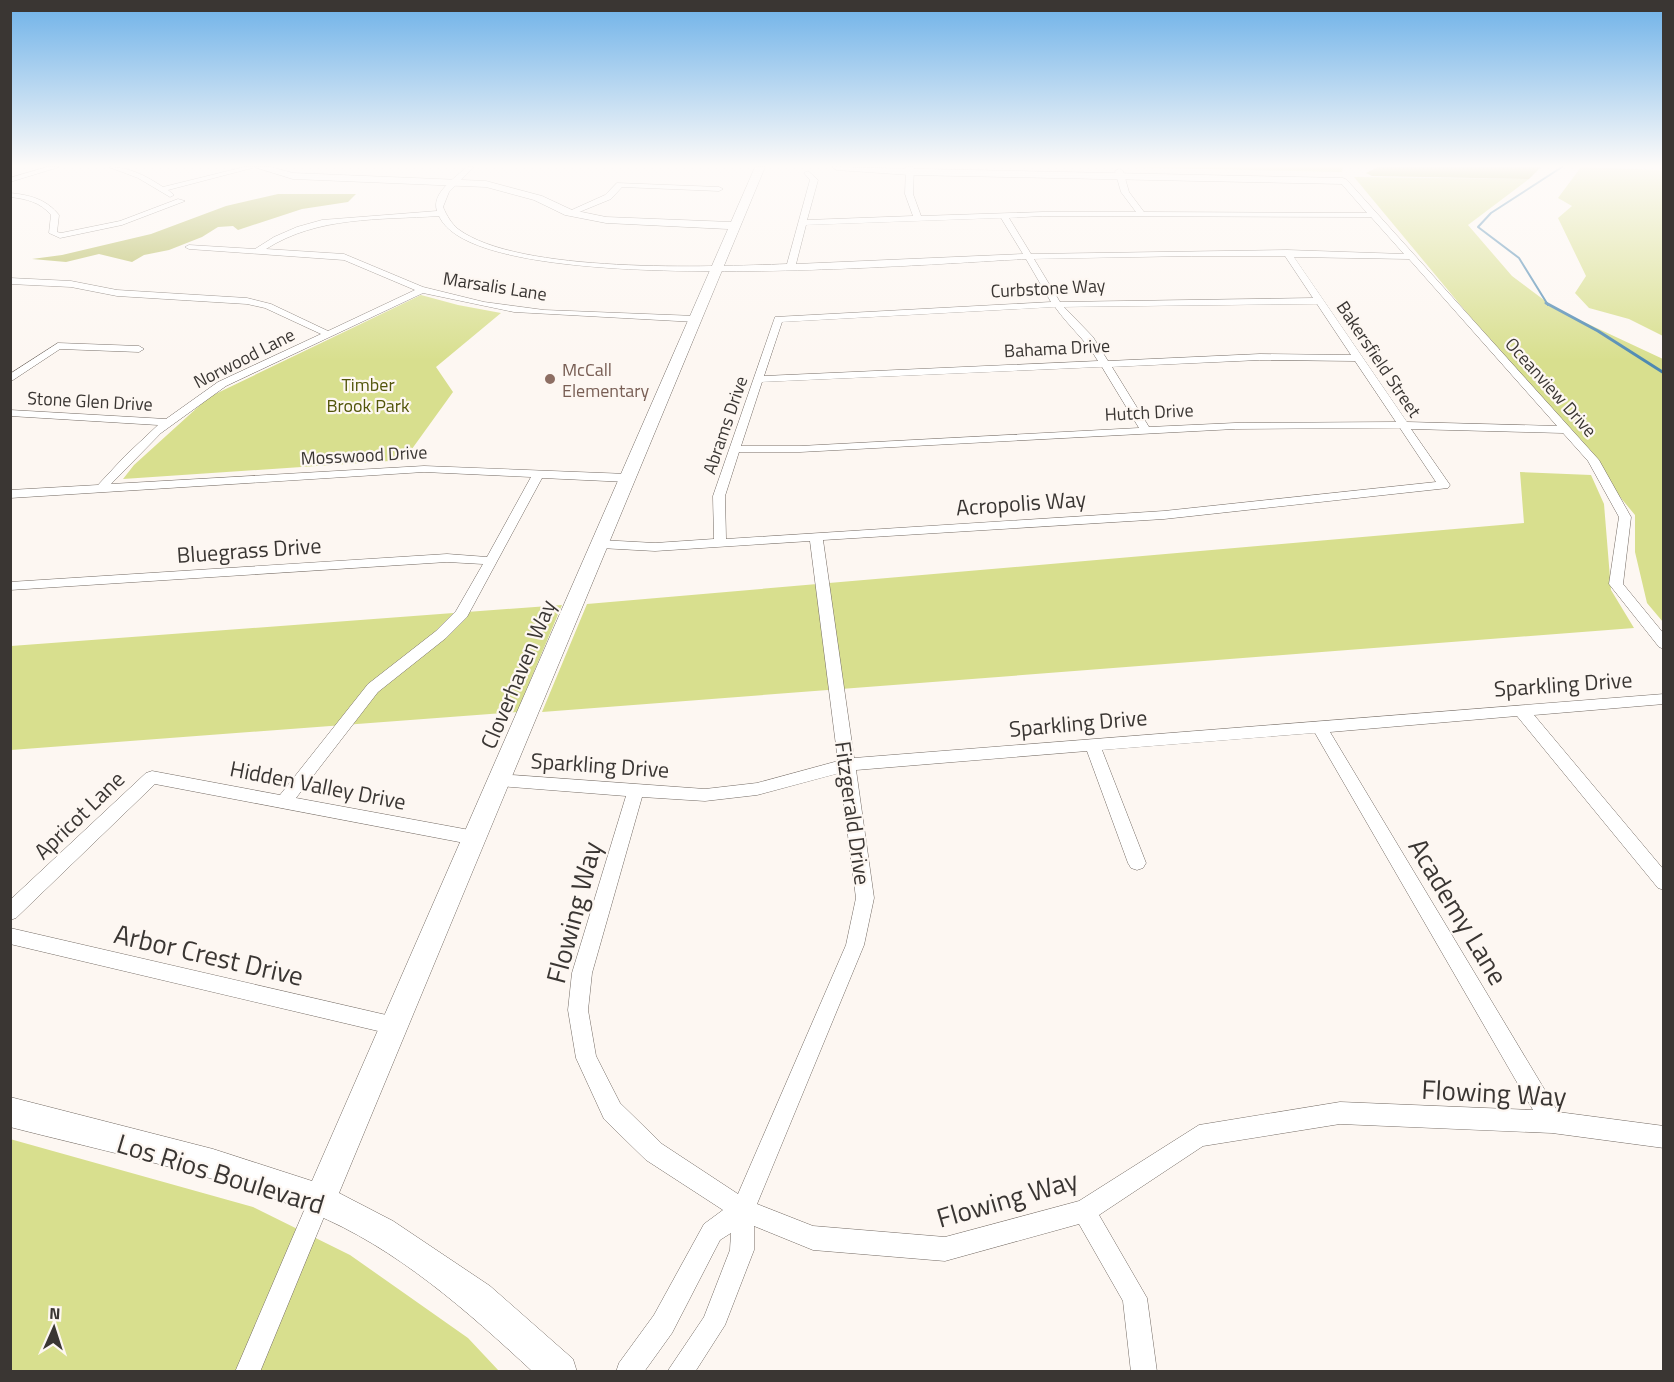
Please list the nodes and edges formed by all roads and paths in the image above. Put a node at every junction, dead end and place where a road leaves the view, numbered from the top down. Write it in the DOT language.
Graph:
graph roads {
  1 [pos="53,231"];
  2 [pos="88,231"];
  3 [pos="291,231"];
  4 [pos="459,231"];
  5 [pos="732,231"];
  6 [pos="800,231"];
  7 [pos="1014,231"];
  8 [pos="1389,231"];
  9 [pos="189,248"];
  10 [pos="255,252"];
  11 [pos="1287,253"];
  12 [pos="1413,257"];
  13 [pos="1031,258"];
  14 [pos="791,266"];
  15 [pos="717,268"];
  16 [pos="10,281"];
  17 [pos="423,290"];
  18 [pos="1319,301"];
  19 [pos="1057,304"];
  20 [pos="696,319"];
  21 [pos="778,319"];
  22 [pos="328,334"];
  23 [pos="139,349"];
  24 [pos="1358,358"];
  25 [pos="1104,362"];
  26 [pos="10,379"];
  27 [pos="758,379"];
  28 [pos="10,413"];
  29 [pos="168,422"];
  30 [pos="1404,425"];
  31 [pos="1145,429"];
  32 [pos="1567,430"];
  33 [pos="734,449"];
  34 [pos="539,474"];
  35 [pos="628,478"];
  36 [pos="1444,484"];
  37 [pos="102,488"];
  38 [pos="10,494"];
  39 [pos="816,537"];
  40 [pos="600,544"];
  41 [pos="720,544"];
  42 [pos="491,561"];
  43 [pos="10,586"];
  44 [pos="1664,644"];
  45 [pos="1664,699"];
  46 [pos="1520,709"];
  47 [pos="1319,727"];
  48 [pos="1092,744"];
  49 [pos="845,765"];
  50 [pos="152,777"];
  51 [pos="499,780"];
  52 [pos="636,789"];
  53 [pos="284,801"];
  54 [pos="475,838"];
  55 [pos="1137,864"];
  56 [pos="1664,883"];
  57 [pos="10,912"];
  58 [pos="10,936"];
  59 [pos="395,1026"];
  60 [pos="10,1112"];
  61 [pos="1552,1122"];
  62 [pos="1664,1137"];
  63 [pos="320,1200"];
  64 [pos="743,1210"];
  65 [pos="1084,1211"];
  66 [pos="247,1371"];
  67 [pos="560,1371"];
  68 [pos="628,1371"];
  69 [pos="679,1371"];
  70 [pos="1144,1371"];
  1 -- 2 [label="street"];
  3 -- 10 [label="street"];
  4 -- 15 [label="street"];
  5 -- 15 [label="street, Cloverhaven Way"];
  6 -- 14 [label="street"];
  7 -- 13 [label="street"];
  8 -- 12 [label="street, Oceanview Drive"];
  9 -- 10 [label="street, Marsalis Lane"];
  10 -- 17 [label="street, Marsalis Lane"];
  11 -- 12 [label="street"];
  11 -- 13 [label="street"];
  11 -- 18 [label="street, Bakersfield Street"];
  12 -- 32 [label="street, Oceanview Drive"];
  13 -- 14 [label="street"];
  13 -- 19 [label="street"];
  14 -- 15 [label="street"];
  15 -- 20 [label="street, Cloverhaven Way"];
  16 -- 22 [label="street"];
  17 -- 20 [label="street, Marsalis Lane"];
  17 -- 22 [label="street, Norwood Lane"];
  18 -- 19 [label="street, Curbstone Way"];
  18 -- 24 [label="street, Bakersfield Street"];
  19 -- 21 [label="street, Curbstone Way"];
  19 -- 25 [label="street"];
  20 -- 35 [label="street, Cloverhaven Way"];
  21 -- 27 [label="street, Abrams Drive"];
  22 -- 29 [label="street, Norwood Lane"];
  23 -- 26 [label="street"];
  24 -- 25 [label="street, Bahama Drive"];
  24 -- 30 [label="street, Bakersfield Street"];
  25 -- 27 [label="street, Bahama Drive"];
  25 -- 31 [label="street"];
  27 -- 33 [label="street, Abrams Drive"];
  28 -- 29 [label="street, Stone Glen Drive"];
  29 -- 37 [label="street, Norwood Lane"];
  30 -- 31 [label="street, Hutch Drive"];
  30 -- 32 [label="street, Hutch Drive"];
  30 -- 36 [label="street, Bakersfield Street"];
  31 -- 33 [label="street, Hutch Drive"];
  32 -- 44 [label="street, Oceanview Drive"];
  33 -- 41 [label="street, Abrams Drive"];
  34 -- 35 [label="street, Mosswood Drive"];
  34 -- 37 [label="street, Mosswood Drive"];
  34 -- 42 [label="street"];
  35 -- 40 [label="street, Cloverhaven Way"];
  36 -- 39 [label="street, Acropolis Way"];
  37 -- 38 [label="street, Mosswood Drive"];
  39 -- 41 [label="street, Acropolis Way"];
  39 -- 49 [label="street, Fitzgerald Drive"];
  40 -- 41 [label="street, Acropolis Way"];
  40 -- 51 [label="street, Cloverhaven Way"];
  42 -- 43 [label="street, Bluegrass Drive"];
  42 -- 53 [label="street"];
  45 -- 46 [label="street, Sparkling Drive"];
  46 -- 47 [label="street, Sparkling Drive"];
  46 -- 56 [label="street"];
  47 -- 48 [label="street, Sparkling Drive"];
  47 -- 61 [label="street, Academy Lane"];
  48 -- 49 [label="street, Sparkling Drive"];
  48 -- 55 [label="street"];
  49 -- 52 [label="street, Sparkling Drive"];
  49 -- 64 [label="street, Fitzgerald Drive"];
  50 -- 53 [label="street, Hidden Valley Drive"];
  50 -- 57 [label="street, Apricot Lane"];
  51 -- 52 [label="street, Sparkling Drive"];
  51 -- 54 [label="street, Cloverhaven Way"];
  52 -- 64 [label="street, Flowing Way"];
  53 -- 54 [label="street, Hidden Valley Drive"];
  54 -- 59 [label="street, Cloverhaven Way"];
  58 -- 59 [label="street, Arbor Crest Drive"];
  59 -- 63 [label="street, Cloverhaven Way"];
  60 -- 63 [label="street, Los Rios Boulevard"];
  61 -- 62 [label="street, Flowing Way"];
  61 -- 65 [label="street, Flowing Way"];
  63 -- 66 [label="street"];
  63 -- 67 [label="street, Los Rios Boulevard"];
  64 -- 65 [label="street, Flowing Way"];
  64 -- 68 [label="street"];
  64 -- 69 [label="street, Fitzgerald Drive"];
  65 -- 70 [label="street"];
}
